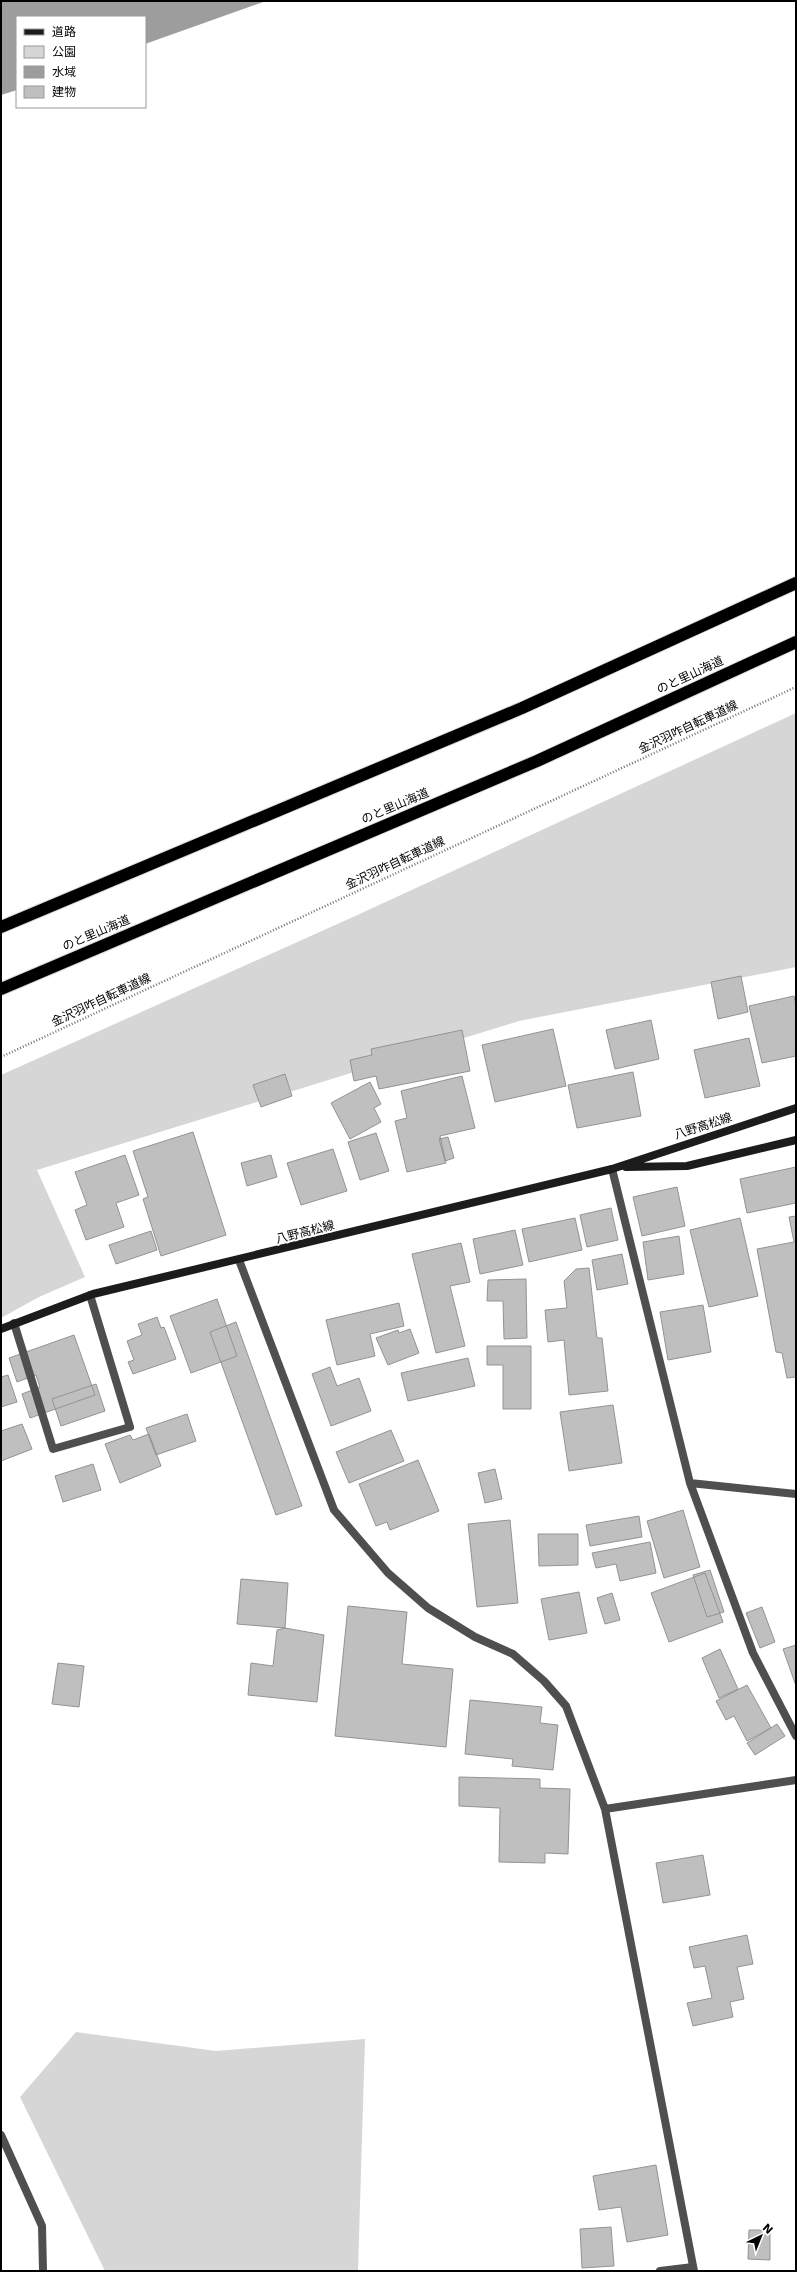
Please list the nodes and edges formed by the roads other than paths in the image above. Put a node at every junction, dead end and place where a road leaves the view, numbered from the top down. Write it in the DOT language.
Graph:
graph roads {
  1 [pos="796,583"];
  2 [pos="796,642"];
  3 [pos="1,927"];
  4 [pos="1,988"];
  5 [pos="796,1108"];
  6 [pos="796,1140"];
  7 [pos="615,1168"];
  8 [pos="239,1260"];
  9 [pos="90,1295"];
  10 [pos="14,1323"];
  11 [pos="1,1329"];
  12 [pos="690,1482"];
  13 [pos="796,1494"];
  14 [pos="796,1736"];
  15 [pos="796,1780"];
  16 [pos="605,1809"];
  17 [pos="1,2135"];
  18 [pos="693,2269"];
  19 [pos="43,2271"];
  20 [pos="660,2271"];
  1 -- 3 [label="highway"];
  2 -- 4 [label="highway, のと里山海道"];
  5 -- 7 [label="main road, 八野高松線"];
  6 -- 7 [label="main road, 八野高松線"];
  7 -- 8 [label="main road, 八野高松線"];
  7 -- 12 [label="street"];
  8 -- 9 [label="main road, 八野高松線"];
  8 -- 16 [label="street"];
  9 -- 10 [label="main road, 八野高松線"];
  9 -- 10 [label="street"];
  10 -- 11 [label="main road, 八野高松線"];
  12 -- 13 [label="street"];
  12 -- 14 [label="street"];
  15 -- 16 [label="street"];
  16 -- 18 [label="street"];
  17 -- 19 [label="street"];
  18 -- 20 [label="street"];
}
